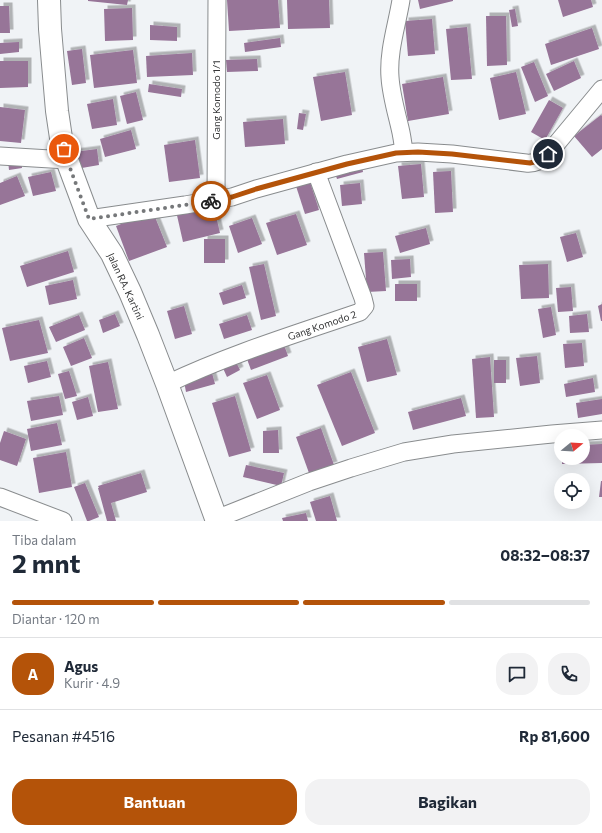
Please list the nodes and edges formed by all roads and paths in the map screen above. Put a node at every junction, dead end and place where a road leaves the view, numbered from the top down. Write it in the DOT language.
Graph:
graph roads {
  1 [pos="49,0"];
  2 [pos="217,0"];
  3 [pos="401,0"];
  4 [pos="601,92"];
  5 [pos="404,152"];
  6 [pos="0,156"];
  7 [pos="67,160"];
  8 [pos="316,172"];
  9 [pos="216,200"];
  10 [pos="89,219"];
  11 [pos="167,384"];
  12 [pos="602,430"];
  13 [pos="0,497"];
  14 [pos="217,520"];
  15 [pos="63,521"];
  1 -- 7 [label="street, Jalan RA. Kartini"];
  2 -- 9 [label="street, Gang Komodo 1/1"];
  3 -- 5 [label="street"];
  4 -- 5 [label="street"];
  5 -- 8 [label="street"];
  6 -- 7 [label="street"];
  7 -- 10 [label="street, Jalan RA. Kartini"];
  8 -- 9 [label="street"];
  8 -- 11 [label="street, Gang Komodo 2"];
  9 -- 10 [label="street"];
  10 -- 11 [label="street, Jalan RA. Kartini"];
  11 -- 14 [label="street, Jalan RA. Kartini"];
  12 -- 14 [label="street"];
  13 -- 15 [label="street"];
}
